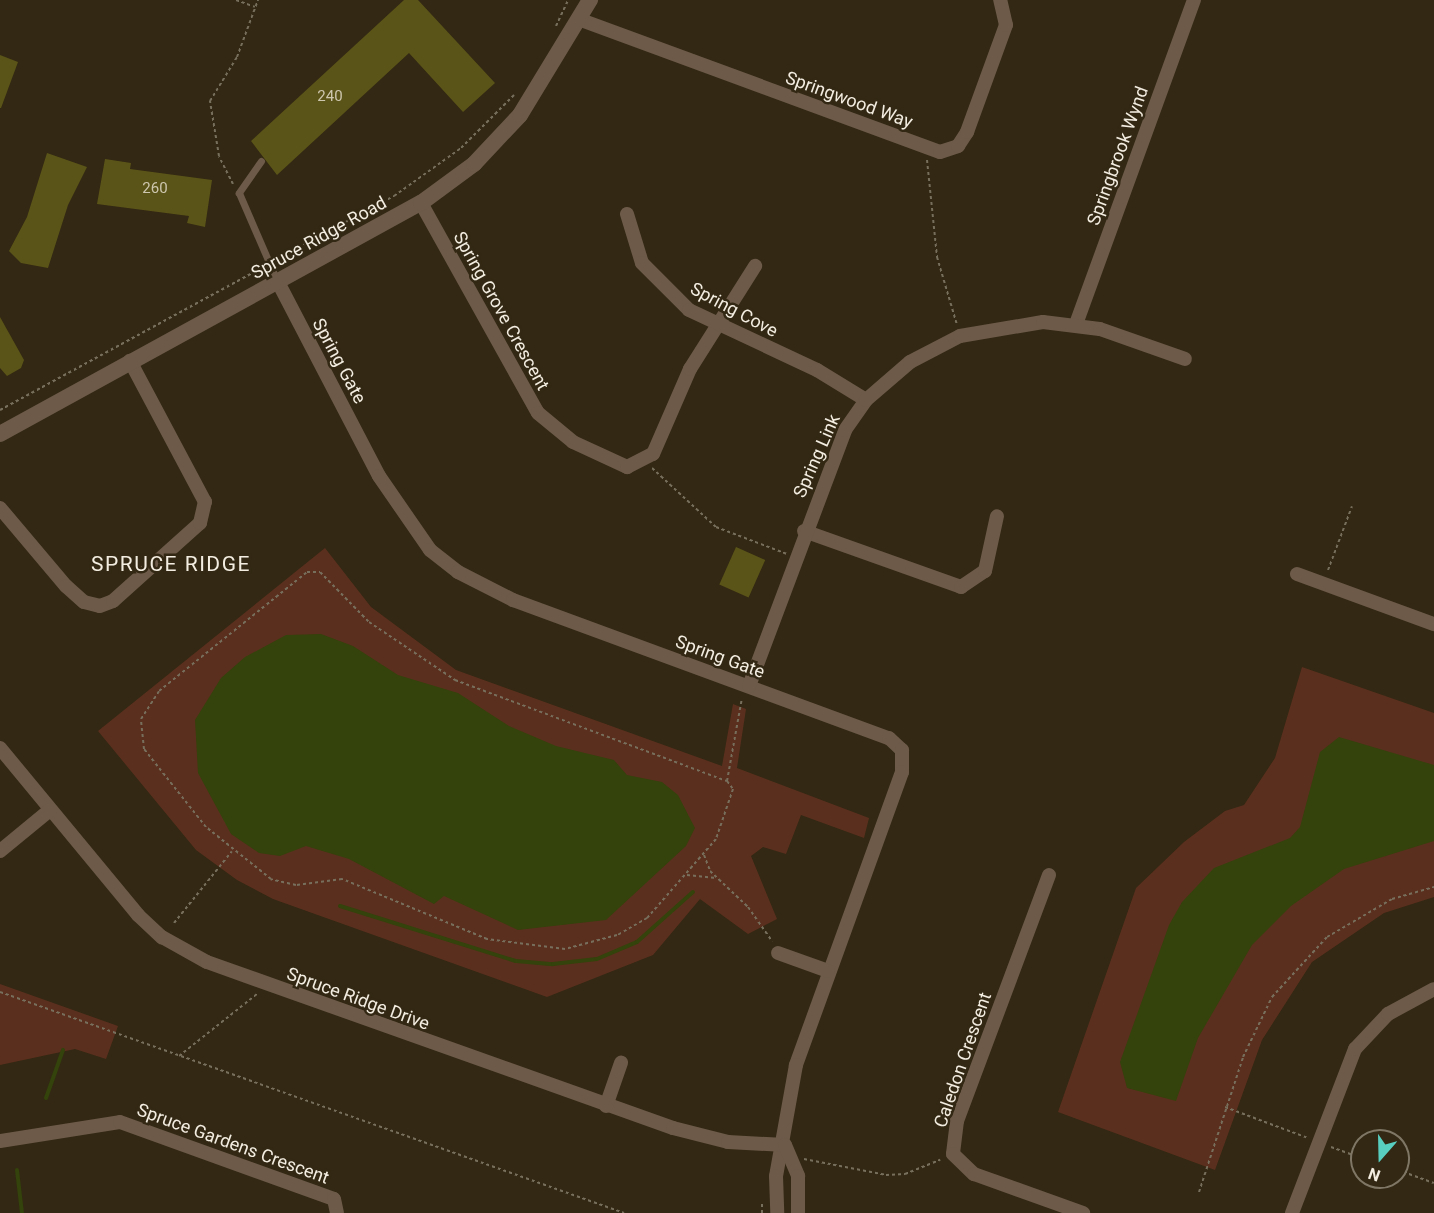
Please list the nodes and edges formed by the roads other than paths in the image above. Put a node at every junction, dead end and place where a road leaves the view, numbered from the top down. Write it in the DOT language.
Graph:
graph roads {
  1 [pos="590,0"];
  2 [pos="1000,0"];
  3 [pos="1194,0"];
  4 [pos="581,20"];
  5 [pos="261,160"];
  6 [pos="421,203"];
  7 [pos="627,214"];
  8 [pos="755,266"];
  9 [pos="279,284"];
  10 [pos="1076,324"];
  11 [pos="716,326"];
  12 [pos="1185,359"];
  13 [pos="130,361"];
  14 [pos="866,400"];
  15 [pos="0,434"];
  16 [pos="0,508"];
  17 [pos="997,516"];
  18 [pos="804,531"];
  19 [pos="1297,574"];
  20 [pos="1434,624"];
  21 [pos="749,686"];
  22 [pos="0,748"];
  23 [pos="50,810"];
  24 [pos="0,851"];
  25 [pos="1049,875"];
  26 [pos="778,952"];
  27 [pos="828,971"];
  28 [pos="1434,989"];
  29 [pos="621,1063"];
  30 [pos="606,1106"];
  31 [pos="0,1141"];
  32 [pos="785,1145"];
  33 [pos="337,1213"];
  34 [pos="777,1213"];
  35 [pos="798,1213"];
  36 [pos="1083,1213"];
  37 [pos="1292,1213"];
  1 -- 4 [label="street, Spruce Ridge Road"];
  2 -- 4 [label="street, Springwood Way"];
  3 -- 10 [label="street, Springbrook Wynd"];
  4 -- 6 [label="street, Spruce Ridge Road"];
  5 -- 9 [label="lane"];
  6 -- 9 [label="street, Spruce Ridge Road"];
  6 -- 11 [label="street, Spring Grove Crescent"];
  7 -- 11 [label="street, Spring Cove"];
  8 -- 11 [label="street"];
  9 -- 13 [label="street, Spruce Ridge Road"];
  9 -- 21 [label="street, Spring Gate"];
  10 -- 12 [label="street, Spring Link"];
  10 -- 14 [label="street, Spring Link"];
  11 -- 14 [label="street, Spring Cove"];
  13 -- 15 [label="street, Spruce Ridge Road"];
  13 -- 16 [label="street"];
  14 -- 18 [label="street, Spring Link"];
  17 -- 18 [label="street"];
  18 -- 21 [label="street, Spring Link"];
  19 -- 20 [label="street"];
  21 -- 27 [label="street, Spring Gate"];
  22 -- 23 [label="street, Spruce Ridge Drive"];
  23 -- 24 [label="street"];
  23 -- 30 [label="street, Spruce Ridge Drive"];
  25 -- 36 [label="street, Caledon Crescent"];
  26 -- 27 [label="street"];
  27 -- 32 [label="street, Spring Gate"];
  28 -- 37 [label="street"];
  29 -- 30 [label="street"];
  30 -- 32 [label="street, Spruce Ridge Drive"];
  31 -- 33 [label="street, Spruce Gardens Crescent"];
  32 -- 34 [label="street, Spring Gate"];
  32 -- 35 [label="street, Spring Gate"];
}
